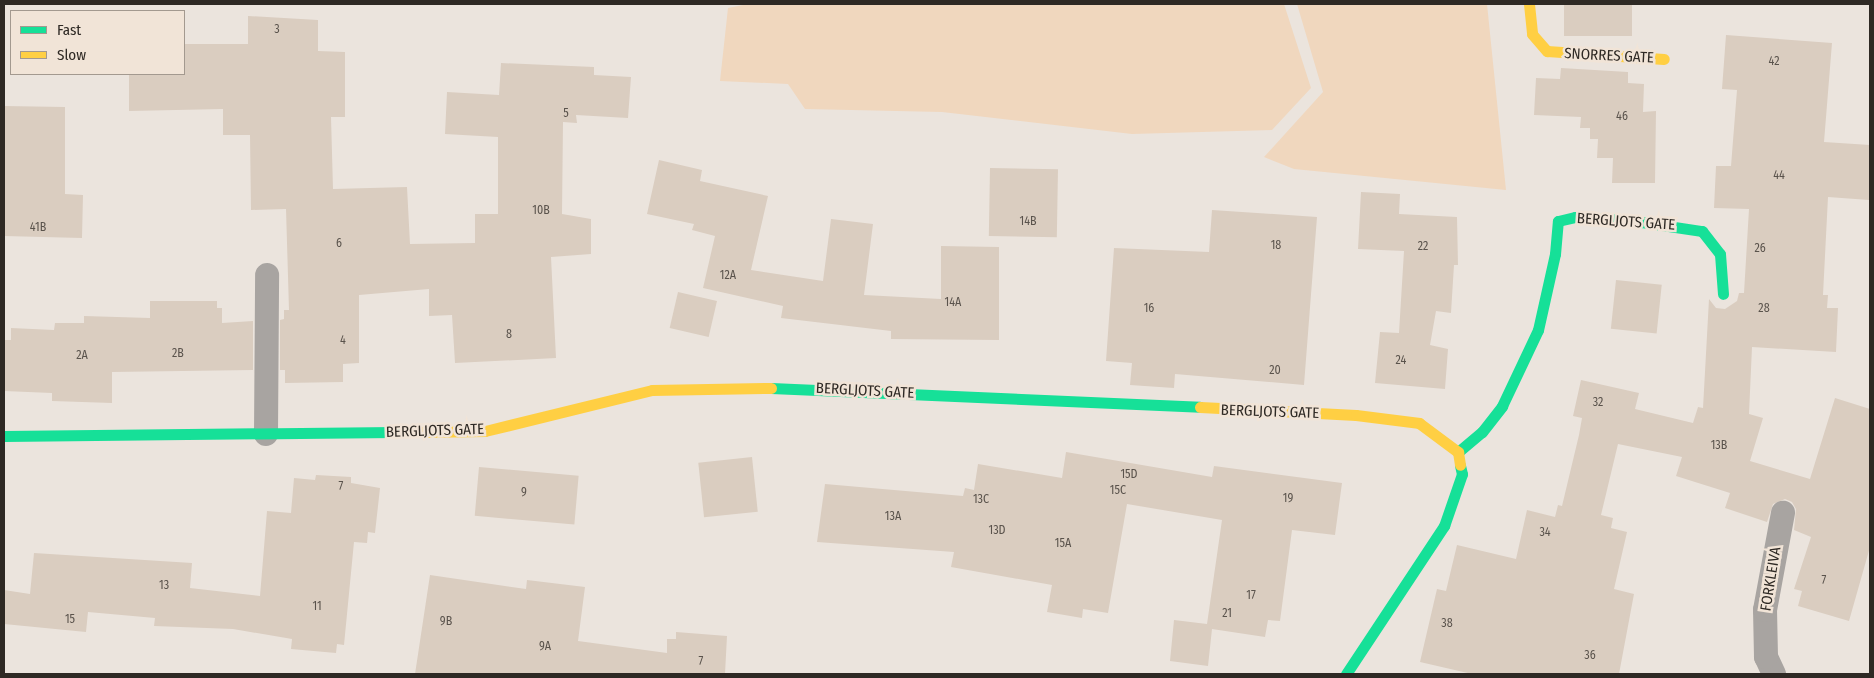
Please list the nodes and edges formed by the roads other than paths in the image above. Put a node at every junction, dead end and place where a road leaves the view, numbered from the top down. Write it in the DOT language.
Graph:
graph roads {
  1 [pos="1529,4"];
  2 [pos="1664,59"];
  3 [pos="267,275"];
  4 [pos="1722,294"];
  5 [pos="266,434"];
  6 [pos="4,436"];
  7 [pos="1458,452"];
  8 [pos="1783,513"];
  9 [pos="1346,674"];
  10 [pos="1774,674"];
  1 -- 2 [label="street, SNORRES GATE"];
  3 -- 5 [label="lane"];
  4 -- 7 [label="street, BERGLJOTS GATE"];
  5 -- 6 [label="street, BERGLJOTS GATE"];
  5 -- 7 [label="street, BERGLJOTS GATE"];
  7 -- 9 [label="street"];
  8 -- 10 [label="lane, FORKLEIVA"];
}
